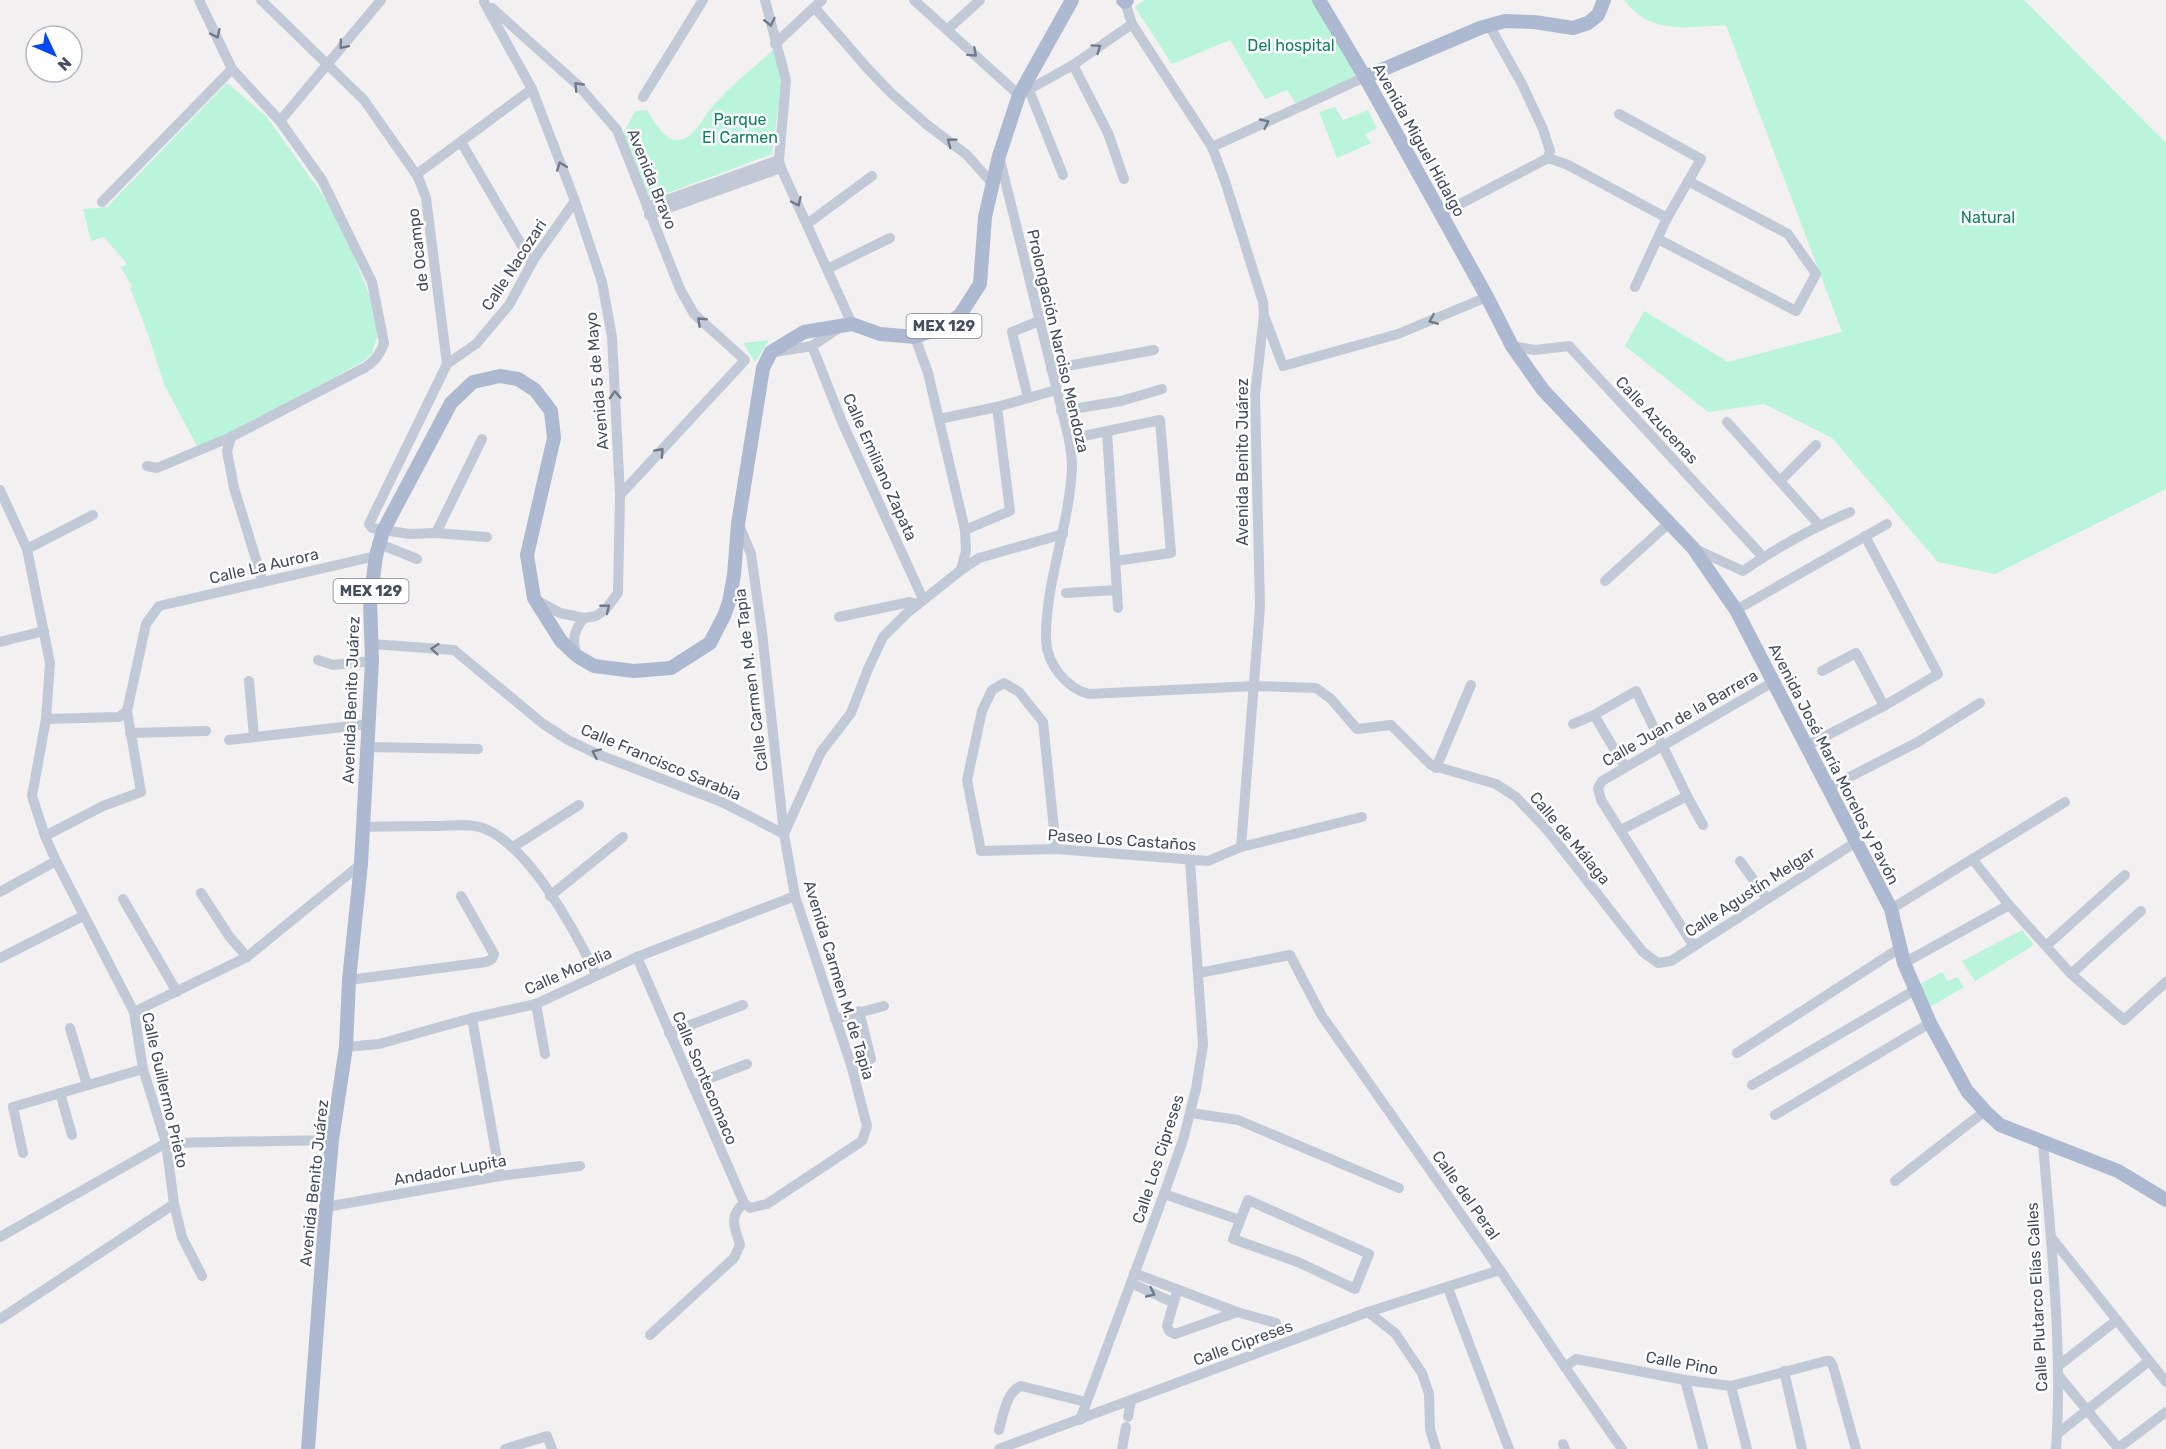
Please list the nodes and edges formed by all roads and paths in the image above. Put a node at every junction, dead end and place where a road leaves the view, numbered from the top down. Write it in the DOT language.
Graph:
graph roads {
  1 [pos="199,0"];
  2 [pos="261,0"];
  3 [pos="381,0"];
  4 [pos="703,0"];
  5 [pos="765,0"];
  6 [pos="914,0"];
  7 [pos="980,0"];
  8 [pos="1072,0"];
  9 [pos="1319,0"];
  10 [pos="1604,0"];
  11 [pos="483,1"];
  12 [pos="1125,1"];
  13 [pos="819,4"];
  14 [pos="1132,24"];
  15 [pos="1489,26"];
  16 [pos="947,30"];
  17 [pos="776,44"];
  18 [pos="327,64"];
  19 [pos="1073,65"];
  20 [pos="232,69"];
  21 [pos="1365,77"];
  22 [pos="1024,89"];
  23 [pos="533,91"];
  24 [pos="643,97"];
  25 [pos="1619,114"];
  26 [pos="280,121"];
  27 [pos="464,142"];
  28 [pos="1212,147"];
  29 [pos="999,156"];
  30 [pos="1548,158"];
  31 [pos="780,164"];
  32 [pos="1063,175"];
  33 [pos="418,176"];
  34 [pos="872,176"];
  35 [pos="1124,179"];
  36 [pos="1688,182"];
  37 [pos="992,183"];
  38 [pos="575,201"];
  39 [pos="102,202"];
  40 [pos="648,211"];
  41 [pos="1441,214"];
  42 [pos="1667,218"];
  43 [pos="807,224"];
  44 [pos="890,238"];
  45 [pos="1658,239"];
  46 [pos="533,261"];
  47 [pos="827,269"];
  48 [pos="1635,287"];
  49 [pos="1487,297"];
  50 [pos="1264,315"];
  51 [pos="1039,321"];
  52 [pos="846,326"];
  53 [pos="915,337"];
  54 [pos="812,346"];
  55 [pos="1512,346"];
  56 [pos="1154,350"];
  57 [pos="771,352"];
  58 [pos="447,364"];
  59 [pos="1051,369"];
  60 [pos="1162,389"];
  61 [pos="1056,390"];
  62 [pos="1028,398"];
  63 [pos="997,407"];
  64 [pos="1061,411"];
  65 [pos="939,418"];
  66 [pos="1727,422"];
  67 [pos="1107,431"];
  68 [pos="231,437"];
  69 [pos="482,439"];
  70 [pos="1069,439"];
  71 [pos="1816,445"];
  72 [pos="147,466"];
  73 [pos="1780,481"];
  74 [pos="0,490"];
  75 [pos="621,495"];
  76 [pos="1850,513"];
  77 [pos="93,515"];
  78 [pos="1669,523"];
  79 [pos="738,524"];
  80 [pos="1887,524"];
  81 [pos="1820,525"];
  82 [pos="965,530"];
  83 [pos="436,533"];
  84 [pos="1063,534"];
  85 [pos="1865,536"];
  86 [pos="487,537"];
  87 [pos="380,544"];
  88 [pos="1693,548"];
  89 [pos="27,549"];
  90 [pos="1763,557"];
  91 [pos="417,559"];
  92 [pos="1115,561"];
  93 [pos="961,570"];
  94 [pos="1605,581"];
  95 [pos="263,582"];
  96 [pos="1117,590"];
  97 [pos="1066,593"];
  98 [pos="534,598"];
  99 [pos="920,601"];
  100 [pos="1119,608"];
  101 [pos="1736,610"];
  102 [pos="839,617"];
  103 [pos="584,618"];
  104 [pos="45,631"];
  105 [pos="0,642"];
  106 [pos="372,644"];
  107 [pos="577,656"];
  108 [pos="318,660"];
  109 [pos="372,661"];
  110 [pos="1822,671"];
  111 [pos="249,681"];
  112 [pos="1773,682"];
  113 [pos="1471,685"];
  114 [pos="1254,686"];
  115 [pos="1980,703"];
  116 [pos="1884,706"];
  117 [pos="127,711"];
  118 [pos="1594,714"];
  119 [pos="46,719"];
  120 [pos="369,724"];
  121 [pos="1573,724"];
  122 [pos="206,731"];
  123 [pos="130,733"];
  124 [pos="255,737"];
  125 [pos="229,740"];
  126 [pos="1662,746"];
  127 [pos="1806,746"];
  128 [pos="367,747"];
  129 [pos="478,749"];
  130 [pos="1625,767"];
  131 [pos="1436,768"];
  132 [pos="1828,788"];
  133 [pos="1687,796"];
  134 [pos="2065,802"];
  135 [pos="579,805"];
  136 [pos="1362,817"];
  137 [pos="1703,825"];
  138 [pos="363,826"];
  139 [pos="1621,830"];
  140 [pos="784,834"];
  141 [pos="45,836"];
  142 [pos="623,837"];
  143 [pos="1856,842"];
  144 [pos="513,847"];
  145 [pos="1241,847"];
  146 [pos="1056,849"];
  147 [pos="1973,860"];
  148 [pos="56,861"];
  149 [pos="1190,861"];
  150 [pos="1740,861"];
  151 [pos="361,864"];
  152 [pos="2125,875"];
  153 [pos="0,892"];
  154 [pos="201,893"];
  155 [pos="461,896"];
  156 [pos="550,896"];
  157 [pos="795,896"];
  158 [pos="123,899"];
  159 [pos="1767,899"];
  160 [pos="2009,905"];
  161 [pos="1891,909"];
  162 [pos="2141,911"];
  163 [pos="83,916"];
  164 [pos="1693,945"];
  165 [pos="2046,946"];
  166 [pos="1900,948"];
  167 [pos="247,957"];
  168 [pos="637,957"];
  169 [pos="0,958"];
  170 [pos="1658,963"];
  171 [pos="1904,963"];
  172 [pos="1199,973"];
  173 [pos="596,974"];
  174 [pos="2071,974"];
  175 [pos="349,981"];
  176 [pos="2166,982"];
  177 [pos="1915,990"];
  178 [pos="177,992"];
  179 [pos="536,1004"];
  180 [pos="743,1005"];
  181 [pos="884,1006"];
  182 [pos="859,1011"];
  183 [pos="134,1012"];
  184 [pos="472,1018"];
  185 [pos="835,1019"];
  186 [pos="1930,1023"];
  187 [pos="70,1028"];
  188 [pos="669,1033"];
  189 [pos="346,1047"];
  190 [pos="1737,1053"];
  191 [pos="545,1054"];
  192 [pos="747,1064"];
  193 [pos="852,1068"];
  194 [pos="143,1069"];
  195 [pos="87,1085"];
  196 [pos="692,1085"];
  197 [pos="1752,1085"];
  198 [pos="60,1093"];
  199 [pos="1985,1112"];
  200 [pos="1191,1113"];
  201 [pos="1775,1115"];
  202 [pos="72,1135"];
  203 [pos="332,1140"];
  204 [pos="166,1143"];
  205 [pos="2043,1143"];
  206 [pos="23,1153"];
  207 [pos="580,1166"];
  208 [pos="500,1176"];
  209 [pos="1895,1181"];
  210 [pos="1399,1188"];
  211 [pos="1164,1194"];
  212 [pos="2166,1200"];
  213 [pos="174,1204"];
  214 [pos="747,1205"];
  215 [pos="326,1206"];
  216 [pos="1240,1220"];
  217 [pos="0,1237"];
  218 [pos="2051,1237"];
  219 [pos="1500,1269"];
  220 [pos="201,1276"];
  221 [pos="1133,1278"];
  222 [pos="1448,1288"];
  223 [pos="1176,1291"];
  224 [pos="1172,1302"];
  225 [pos="1237,1312"];
  226 [pos="1368,1312"];
  227 [pos="0,1318"];
  228 [pos="2117,1320"];
  229 [pos="1276,1323"];
  230 [pos="650,1335"];
  231 [pos="2149,1361"];
  232 [pos="1564,1367"];
  233 [pos="2058,1370"];
  234 [pos="1784,1371"];
  235 [pos="1685,1380"];
  236 [pos="2166,1382"];
  237 [pos="1731,1386"];
  238 [pos="1131,1400"];
  239 [pos="1086,1402"];
  240 [pos="2087,1410"];
  241 [pos="2166,1412"];
  242 [pos="1080,1420"];
  243 [pos="999,1430"];
  244 [pos="2057,1434"];
  245 [pos="1703,1448"];
  246 [pos="308,1449"];
  247 [pos="505,1449"];
  248 [pos="552,1449"];
  249 [pos="999,1449"];
  250 [pos="1122,1449"];
  251 [pos="1436,1449"];
  252 [pos="1509,1449"];
  253 [pos="1622,1449"];
  254 [pos="1747,1449"];
  255 [pos="1802,1449"];
  256 [pos="1856,1449"];
  257 [pos="2056,1449"];
  258 [pos="2118,1449"];
  1 -- 20 [label="street, one-way"];
  2 -- 18 [label="street, de Ocampo"];
  3 -- 18 [label="street, one-way"];
  4 -- 24 [label="street"];
  5 -- 17 [label="street, one-way"];
  6 -- 16 [label="street"];
  7 -- 16 [label="street"];
  8 -- 22 [label="main road, MEX 129"];
  9 -- 21 [label="main road, Avenida Miguel Hidalgo"];
  10 -- 15 [label="main road"];
  11 -- 23 [label="street, Avenida 5 de Mayo"];
  40 -- 11 [label="street, Avenida Bravo, one-way"];
  12 -- 14 [label="street, Avenida Benito Juárez"];
  13 -- 17 [label="street"];
  37 -- 13 [label="street, one-way"];
  19 -- 14 [label="street, one-way"];
  14 -- 28 [label="street, Avenida Benito Juárez"];
  15 -- 21 [label="main road"];
  15 -- 30 [label="street"];
  16 -- 22 [label="street, one-way"];
  17 -- 31 [label="street"];
  18 -- 26 [label="street"];
  18 -- 33 [label="street, de Ocampo"];
  19 -- 22 [label="street"];
  19 -- 35 [label="street"];
  20 -- 26 [label="street"];
  20 -- 39 [label="street"];
  28 -- 21 [label="street, one-way"];
  21 -- 41 [label="main road, Avenida Miguel Hidalgo"];
  22 -- 29 [label="main road, MEX 129"];
  22 -- 32 [label="street"];
  23 -- 27 [label="street"];
  38 -- 23 [label="street, Avenida 5 de Mayo, one-way"];
  25 -- 36 [label="street"];
  26 -- 68 [label="street"];
  27 -- 33 [label="street"];
  27 -- 46 [label="street"];
  28 -- 50 [label="street, Avenida Benito Juárez"];
  29 -- 37 [label="main road, MEX 129"];
  29 -- 51 [label="street, Prolongación Narciso Mendoza"];
  30 -- 41 [label="street"];
  30 -- 42 [label="street"];
  31 -- 40 [label="street"];
  31 -- 43 [label="street, one-way"];
  33 -- 58 [label="street, de Ocampo"];
  34 -- 43 [label="street"];
  36 -- 42 [label="street"];
  36 -- 45 [label="street"];
  37 -- 53 [label="main road, MEX 129"];
  38 -- 46 [label="street, Calle Nacozari"];
  75 -- 38 [label="street, Avenida 5 de Mayo, one-way"];
  75 -- 40 [label="street, Avenida Bravo, one-way"];
  41 -- 49 [label="main road, Avenida Miguel Hidalgo"];
  42 -- 45 [label="street"];
  43 -- 47 [label="street"];
  44 -- 47 [label="street"];
  45 -- 48 [label="street"];
  46 -- 58 [label="street, Calle Nacozari"];
  47 -- 52 [label="street"];
  49 -- 50 [label="street, one-way"];
  49 -- 55 [label="main road, Avenida José María Morelos y Pavón"];
  50 -- 114 [label="street, Avenida Benito Juárez"];
  51 -- 59 [label="street, Prolongación Narciso Mendoza"];
  51 -- 62 [label="street"];
  52 -- 53 [label="main road, MEX 129"];
  52 -- 54 [label="street"];
  52 -- 57 [label="main road, MEX 129"];
  53 -- 65 [label="street"];
  54 -- 57 [label="street"];
  54 -- 99 [label="street, Calle Emiliano Zapata"];
  55 -- 78 [label="main road, Avenida José María Morelos y Pavón"];
  55 -- 90 [label="street, Calle Azucenas"];
  56 -- 59 [label="street"];
  57 -- 79 [label="main road, Avenida Benito Juárez / MEX 129"];
  58 -- 87 [label="street"];
  59 -- 61 [label="street, Prolongación Narciso Mendoza"];
  60 -- 64 [label="street"];
  61 -- 62 [label="street"];
  61 -- 64 [label="street, Prolongación Narciso Mendoza"];
  62 -- 63 [label="street"];
  63 -- 65 [label="street"];
  63 -- 82 [label="street"];
  64 -- 70 [label="street, Prolongación Narciso Mendoza"];
  65 -- 82 [label="street"];
  66 -- 73 [label="street"];
  67 -- 70 [label="street"];
  67 -- 92 [label="street"];
  67 -- 92 [label="street"];
  68 -- 72 [label="street"];
  68 -- 95 [label="street"];
  69 -- 83 [label="street"];
  70 -- 84 [label="street, Prolongación Narciso Mendoza"];
  71 -- 73 [label="street"];
  73 -- 81 [label="street"];
  74 -- 89 [label="street, Calle Guillermo Prieto"];
  103 -- 75 [label="street, Avenida 5 de Mayo, one-way"];
  76 -- 81 [label="street"];
  77 -- 89 [label="street"];
  78 -- 88 [label="main road, Avenida José María Morelos y Pavón"];
  78 -- 94 [label="street"];
  79 -- 107 [label="main road, Avenida Benito Juárez / MEX 129"];
  79 -- 140 [label="street, Calle Carmen M. de Tapia"];
  80 -- 85 [label="street"];
  81 -- 90 [label="street"];
  82 -- 93 [label="street"];
  83 -- 86 [label="street, Calle La Aurora"];
  83 -- 87 [label="street, Calle La Aurora"];
  84 -- 93 [label="street"];
  84 -- 114 [label="street, Prolongación Narciso Mendoza"];
  85 -- 101 [label="street"];
  85 -- 116 [label="street"];
  87 -- 91 [label="street"];
  87 -- 95 [label="street, Calle La Aurora"];
  87 -- 98 [label="main road, Avenida Benito Juárez / MEX 129"];
  87 -- 106 [label="main road, Avenida Benito Juárez / MEX 129"];
  88 -- 90 [label="street"];
  88 -- 101 [label="main road, Avenida José María Morelos y Pavón"];
  89 -- 104 [label="street, Calle Guillermo Prieto"];
  92 -- 96 [label="street"];
  93 -- 99 [label="street"];
  95 -- 117 [label="street, Calle La Aurora"];
  96 -- 97 [label="street"];
  96 -- 100 [label="street"];
  98 -- 103 [label="street"];
  98 -- 107 [label="main road, Avenida Benito Juárez / MEX 129"];
  99 -- 102 [label="street"];
  99 -- 140 [label="street"];
  101 -- 112 [label="main road, Avenida José María Morelos y Pavón"];
  103 -- 107 [label="street"];
  104 -- 105 [label="street"];
  104 -- 119 [label="street, Calle Guillermo Prieto"];
  106 -- 109 [label="main road, Avenida Benito Juárez / MEX 129"];
  140 -- 106 [label="street, Calle Francisco Sarabia, one-way"];
  108 -- 109 [label="street"];
  109 -- 120 [label="main road, Avenida Benito Juárez / MEX 129"];
  110 -- 116 [label="street"];
  111 -- 124 [label="street"];
  112 -- 126 [label="street, Calle Juan de la Barrera"];
  112 -- 127 [label="main road, Avenida José María Morelos y Pavón"];
  113 -- 131 [label="street"];
  114 -- 131 [label="street, Calle de Málaga"];
  114 -- 145 [label="street, Avenida Benito Juárez"];
  115 -- 132 [label="street"];
  116 -- 127 [label="street"];
  117 -- 119 [label="street"];
  117 -- 123 [label="street"];
  118 -- 121 [label="street"];
  118 -- 126 [label="street"];
  118 -- 130 [label="street"];
  119 -- 141 [label="street, Calle Guillermo Prieto"];
  120 -- 124 [label="street"];
  120 -- 128 [label="main road, Avenida Benito Juárez / MEX 129"];
  122 -- 123 [label="street"];
  123 -- 141 [label="street"];
  124 -- 125 [label="street"];
  126 -- 130 [label="street, Calle Juan de la Barrera"];
  126 -- 133 [label="street"];
  127 -- 132 [label="main road, Avenida José María Morelos y Pavón"];
  128 -- 129 [label="street"];
  128 -- 138 [label="main road, Avenida Benito Juárez / MEX 129"];
  130 -- 139 [label="street, Calle Juan de la Barrera"];
  131 -- 170 [label="street, Calle de Málaga"];
  132 -- 143 [label="main road, Avenida José María Morelos y Pavón"];
  133 -- 137 [label="street"];
  133 -- 139 [label="street"];
  134 -- 147 [label="street"];
  135 -- 144 [label="street"];
  136 -- 145 [label="street, Paseo Los Castaños"];
  138 -- 144 [label="street"];
  138 -- 151 [label="main road, Avenida Benito Juárez / MEX 129"];
  139 -- 164 [label="street"];
  140 -- 157 [label="street, Avenida Carmen M. de Tapia"];
  141 -- 148 [label="street, Calle Guillermo Prieto"];
  142 -- 156 [label="street"];
  143 -- 159 [label="street, Calle Agustín Melgar"];
  143 -- 161 [label="main road, Avenida José María Morelos y Pavón"];
  144 -- 156 [label="street"];
  145 -- 149 [label="street, Paseo Los Castaños"];
  146 -- 146 [label="street, Paseo Los Castaños"];
  146 -- 149 [label="street, Paseo Los Castaños"];
  147 -- 160 [label="street"];
  147 -- 161 [label="street"];
  148 -- 153 [label="street"];
  148 -- 163 [label="street, Calle Guillermo Prieto"];
  149 -- 172 [label="street, Calle Los Cipreses"];
  150 -- 159 [label="street"];
  151 -- 167 [label="street"];
  151 -- 175 [label="main road, Avenida Benito Juárez / MEX 129"];
  152 -- 165 [label="street"];
  154 -- 167 [label="street"];
  155 -- 175 [label="street"];
  156 -- 173 [label="street"];
  157 -- 168 [label="street, Calle Morelia"];
  157 -- 185 [label="street, Avenida Carmen M. de Tapia"];
  158 -- 178 [label="street"];
  159 -- 164 [label="street, Calle Agustín Melgar"];
  160 -- 165 [label="street"];
  160 -- 171 [label="street"];
  161 -- 166 [label="main road, Avenida José María Morelos y Pavón"];
  162 -- 174 [label="street"];
  163 -- 169 [label="street"];
  163 -- 183 [label="street, Calle Guillermo Prieto"];
  164 -- 170 [label="street, Calle Agustín Melgar"];
  165 -- 174 [label="street"];
  166 -- 171 [label="main road, Avenida José María Morelos y Pavón"];
  166 -- 190 [label="street"];
  167 -- 178 [label="street"];
  168 -- 173 [label="street, Calle Morelia"];
  168 -- 188 [label="street, Calle Sontecomaco"];
  171 -- 177 [label="main road, Avenida José María Morelos y Pavón"];
  172 -- 200 [label="street, Calle Los Cipreses"];
  172 -- 219 [label="street, Calle del Peral"];
  173 -- 179 [label="street, Calle Morelia"];
  174 -- 176 [label="street"];
  175 -- 189 [label="main road, Avenida Benito Juárez / MEX 129"];
  177 -- 186 [label="main road, Avenida José María Morelos y Pavón"];
  177 -- 197 [label="street"];
  178 -- 183 [label="street"];
  179 -- 184 [label="street, Calle Morelia"];
  179 -- 191 [label="street"];
  180 -- 188 [label="street"];
  181 -- 182 [label="street"];
  182 -- 185 [label="street"];
  182 -- 193 [label="street"];
  183 -- 194 [label="street, Calle Guillermo Prieto"];
  184 -- 189 [label="street, Calle Morelia"];
  184 -- 208 [label="street"];
  185 -- 193 [label="street, Avenida Carmen M. de Tapia"];
  186 -- 199 [label="main road, Avenida José María Morelos y Pavón"];
  186 -- 201 [label="street"];
  187 -- 195 [label="street"];
  188 -- 196 [label="street, Calle Sontecomaco"];
  189 -- 203 [label="main road, Avenida Benito Juárez / MEX 129"];
  192 -- 196 [label="street"];
  193 -- 214 [label="street, Avenida Carmen M. de Tapia"];
  194 -- 195 [label="street"];
  194 -- 204 [label="street, Calle Guillermo Prieto"];
  195 -- 198 [label="street"];
  196 -- 214 [label="street, Calle Sontecomaco"];
  198 -- 202 [label="street"];
  198 -- 206 [label="street"];
  199 -- 205 [label="main road, Avenida José María Morelos y Pavón"];
  199 -- 209 [label="street"];
  200 -- 210 [label="street"];
  200 -- 211 [label="street, Calle Los Cipreses"];
  203 -- 204 [label="street"];
  203 -- 215 [label="main road, Avenida Benito Juárez / MEX 129"];
  204 -- 213 [label="street, Calle Guillermo Prieto"];
  204 -- 217 [label="street"];
  205 -- 212 [label="main road, Avenida José María Morelos y Pavón"];
  205 -- 218 [label="street, Calle Plutarco Elías Calles"];
  207 -- 208 [label="street, Andador Lupita"];
  208 -- 215 [label="street, Andador Lupita"];
  211 -- 216 [label="street"];
  211 -- 221 [label="street, Calle Los Cipreses"];
  213 -- 220 [label="street, Calle Guillermo Prieto"];
  213 -- 227 [label="street"];
  214 -- 230 [label="street"];
  215 -- 246 [label="main road, Avenida Benito Juárez / MEX 129"];
  216 -- 216 [label="street"];
  218 -- 228 [label="street"];
  218 -- 233 [label="street, Calle Plutarco Elías Calles"];
  219 -- 222 [label="street, Calle Cipreses"];
  219 -- 232 [label="street, Calle del Peral"];
  221 -- 223 [label="street"];
  221 -- 224 [label="street, one-way"];
  221 -- 239 [label="street, Calle Los Cipreses"];
  222 -- 226 [label="street, Calle Cipreses"];
  222 -- 252 [label="street"];
  223 -- 224 [label="street"];
  223 -- 225 [label="street"];
  224 -- 225 [label="street"];
  225 -- 229 [label="street"];
  226 -- 238 [label="street, Calle Cipreses"];
  226 -- 251 [label="street"];
  228 -- 231 [label="street"];
  228 -- 233 [label="street"];
  231 -- 236 [label="street"];
  231 -- 240 [label="street"];
  232 -- 235 [label="street, Calle Pino"];
  232 -- 253 [label="street, Calle del Peral"];
  233 -- 240 [label="street"];
  233 -- 244 [label="street, Calle Plutarco Elías Calles"];
  234 -- 237 [label="street, Calle Pino"];
  234 -- 255 [label="street"];
  234 -- 256 [label="street, Calle Pino"];
  235 -- 237 [label="street, Calle Pino"];
  235 -- 245 [label="street"];
  237 -- 254 [label="street"];
  238 -- 242 [label="street, Calle Cipreses"];
  238 -- 250 [label="street"];
  239 -- 242 [label="street, Calle Los Cipreses"];
  239 -- 243 [label="street"];
  240 -- 244 [label="street"];
  240 -- 258 [label="street"];
  241 -- 258 [label="street"];
  242 -- 249 [label="street, Calle Cipreses"];
  244 -- 257 [label="street, Calle Plutarco Elías Calles"];
  247 -- 248 [label="street"];
}
